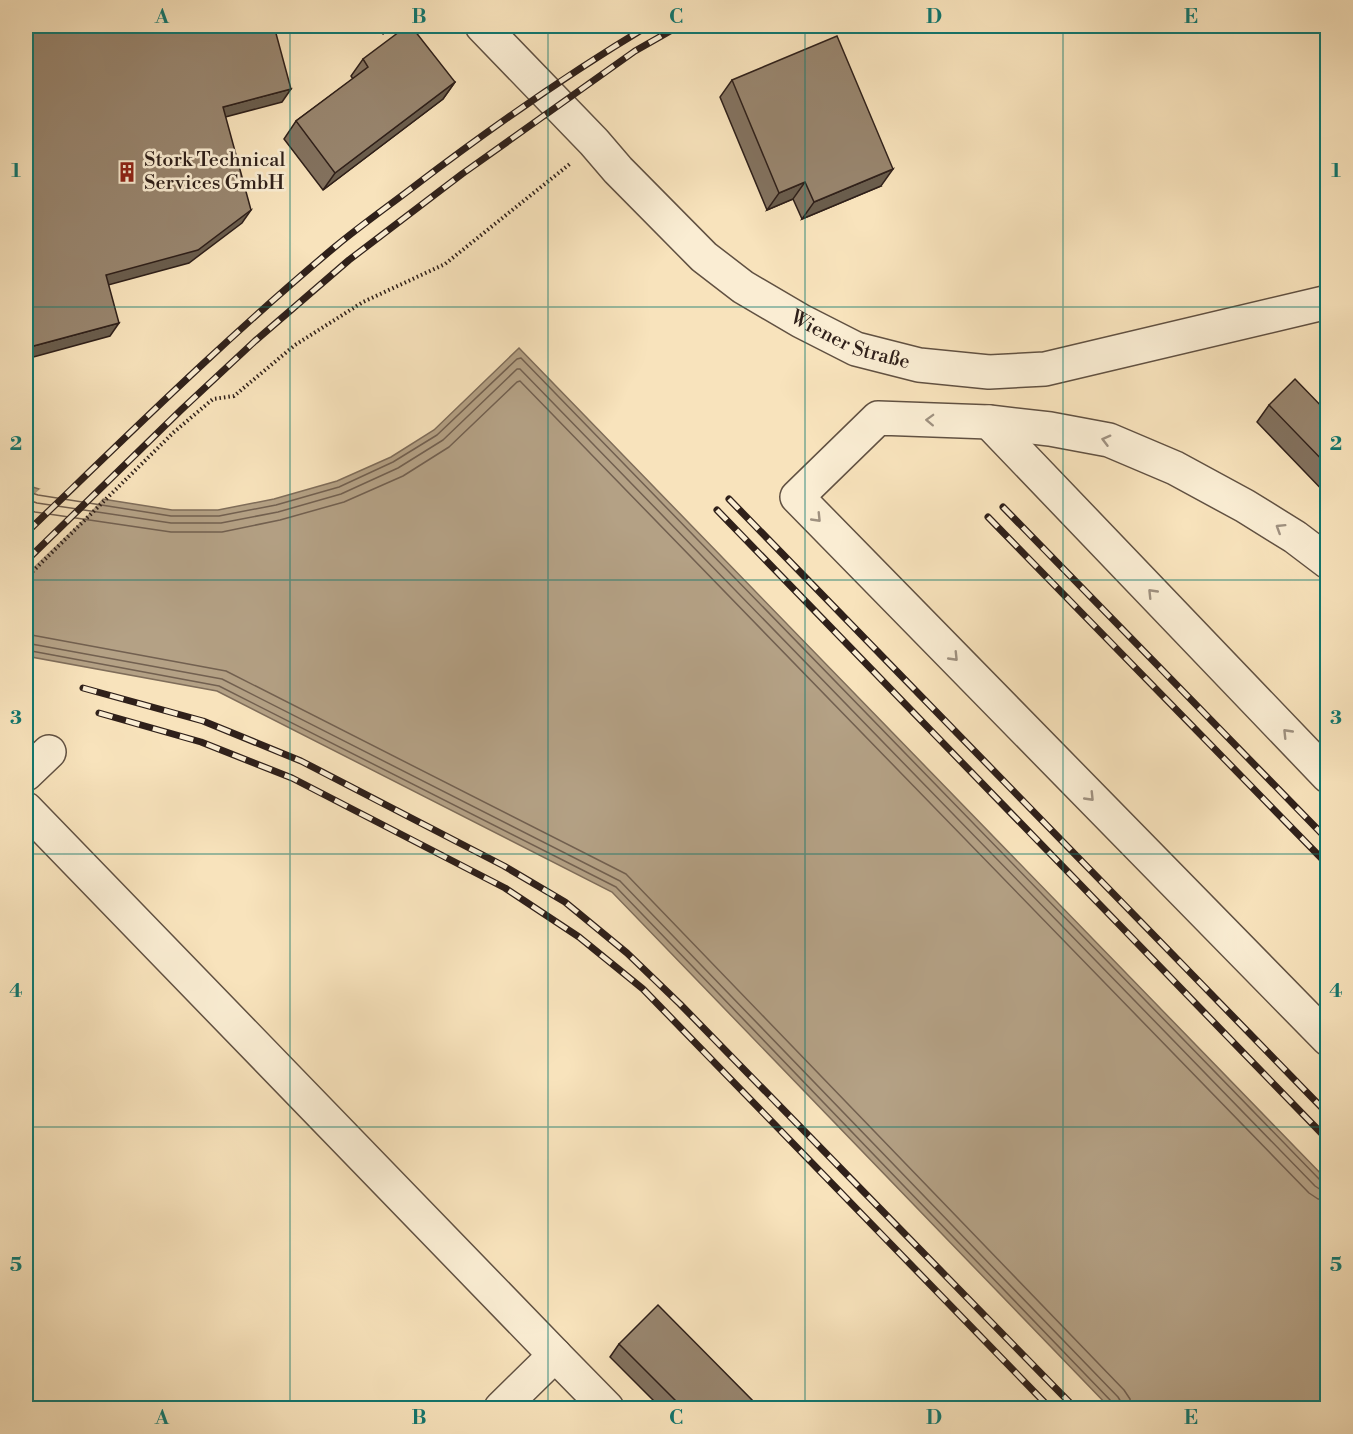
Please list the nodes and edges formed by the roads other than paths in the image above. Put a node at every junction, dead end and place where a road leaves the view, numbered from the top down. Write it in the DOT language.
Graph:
graph roads {
  1 [pos="482,26"];
  2 [pos="1328,302"];
  3 [pos="989,422"];
  4 [pos="1328,562"];
  5 [pos="1328,776"];
  6 [pos="26,809"];
  7 [pos="1328,1040"];
  8 [pos="555,1355"];
  9 [pos="501,1408"];
  10 [pos="607,1408"];
  1 -- 2 [label="street, Wiener Straße"];
  4 -- 3 [label="street, one-way"];
  5 -- 3 [label="street, one-way"];
  3 -- 7 [label="street, one-way"];
  6 -- 8 [label="street"];
  8 -- 9 [label="street"];
  8 -- 10 [label="street"];
}
